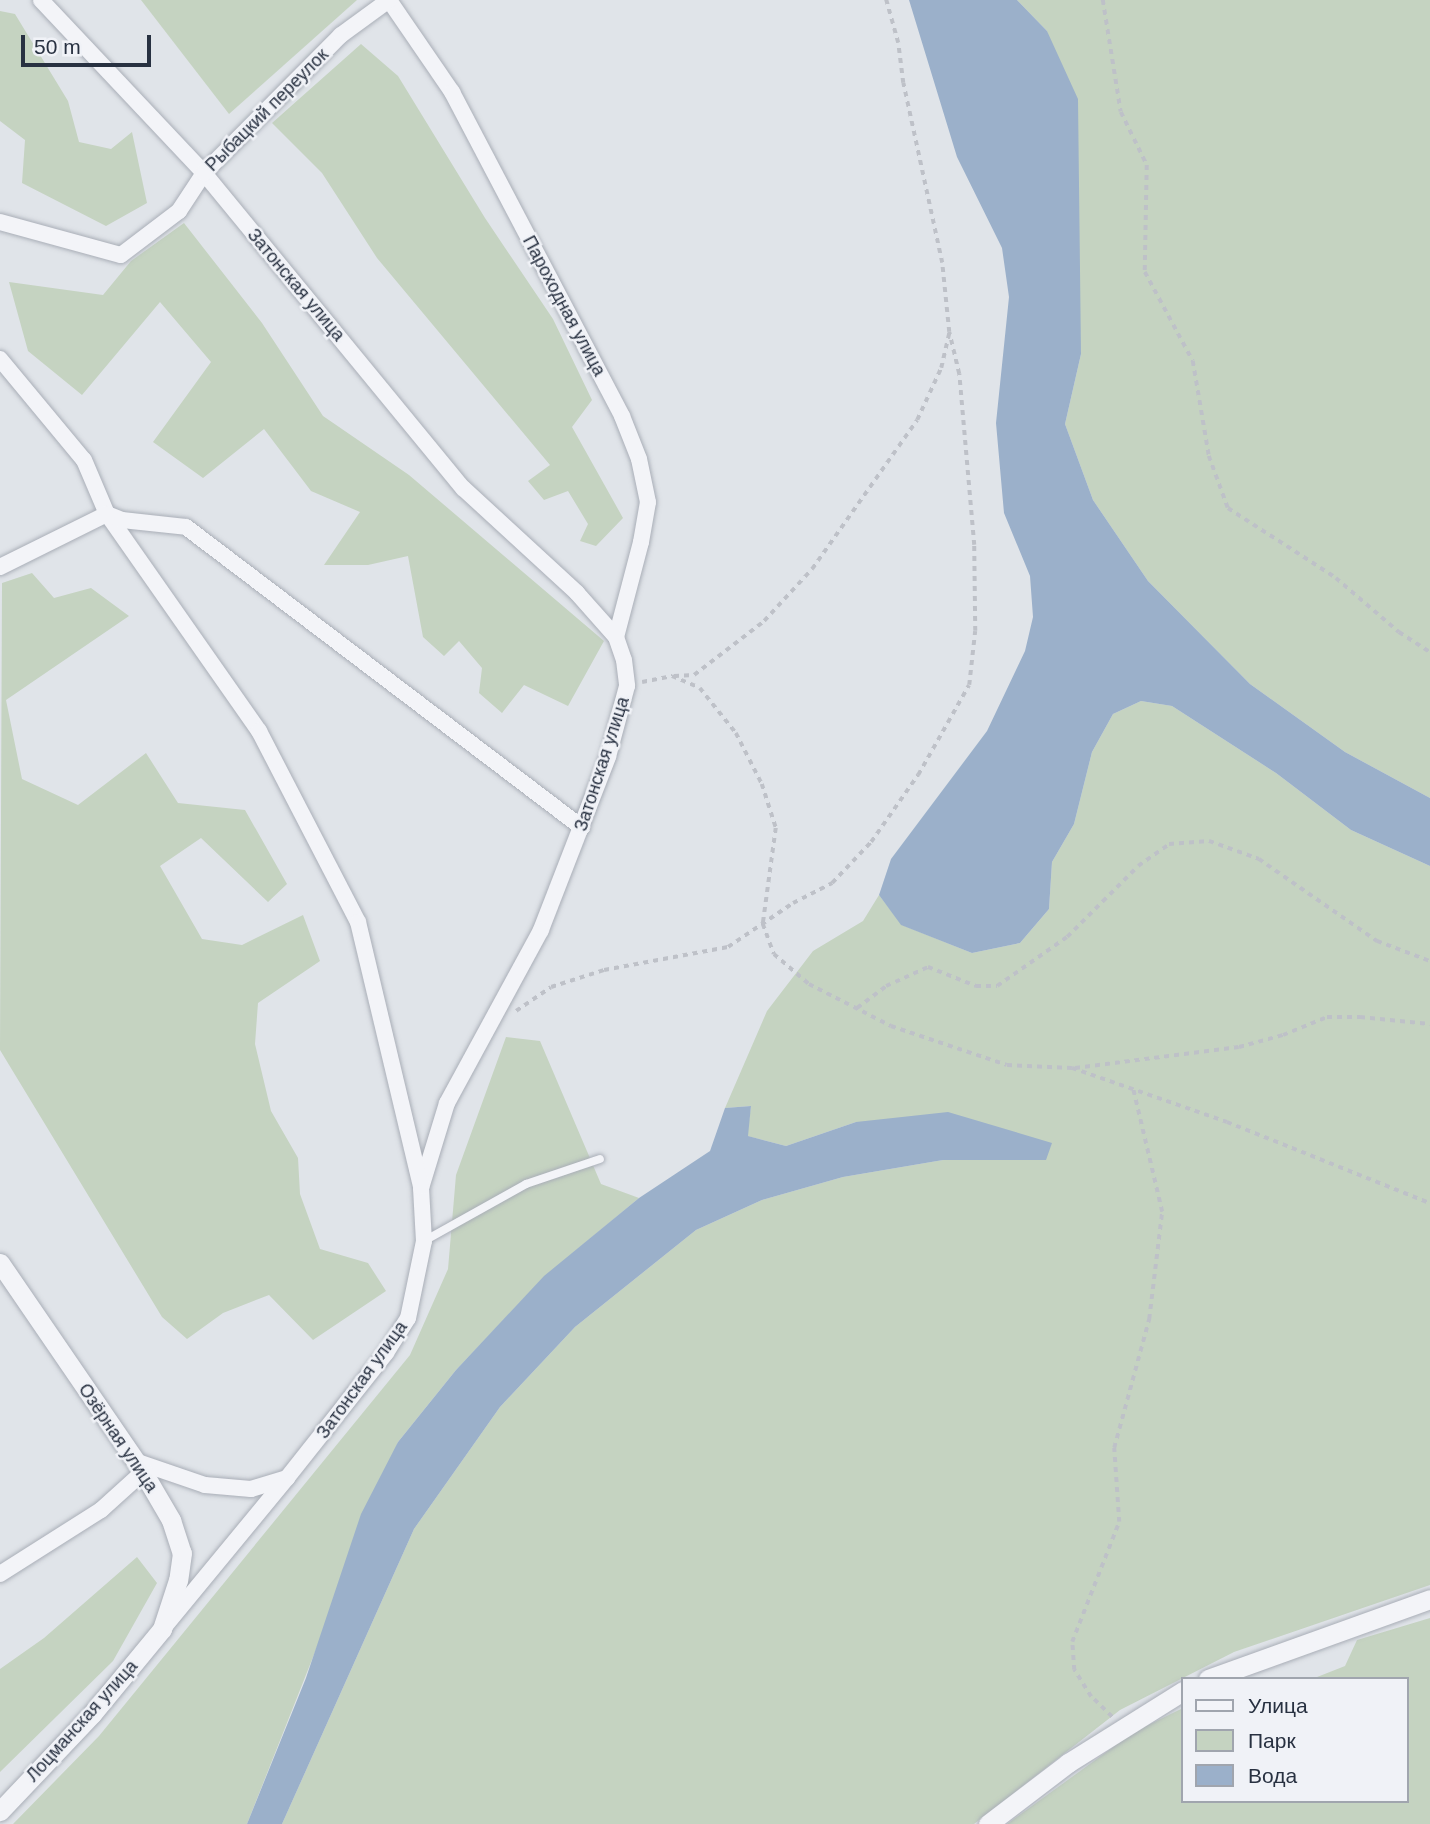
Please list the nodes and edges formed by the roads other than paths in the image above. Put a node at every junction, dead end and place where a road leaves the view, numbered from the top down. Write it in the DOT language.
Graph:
graph roads {
  1 [pos="41,0"];
  2 [pos="389,0"];
  3 [pos="204,173"];
  4 [pos="0,222"];
  5 [pos="0,359"];
  6 [pos="107,514"];
  7 [pos="0,567"];
  8 [pos="616,637"];
  9 [pos="582,828"];
  10 [pos="600,1159"];
  11 [pos="421,1188"];
  12 [pos="424,1241"];
  13 [pos="0,1263"];
  14 [pos="139,1467"];
  15 [pos="287,1478"];
  16 [pos="0,1574"];
  17 [pos="1430,1599"];
  18 [pos="162,1629"];
  19 [pos="1214,1677"];
  20 [pos="1182,1692"];
  21 [pos="0,1811"];
  22 [pos="988,1824"];
  1 -- 3 [label="street, Затонская улица"];
  2 -- 3 [label="street, Рыбацкий переулок"];
  2 -- 8 [label="street, Пароходная улица"];
  3 -- 4 [label="street, Рыбацкий переулок"];
  3 -- 8 [label="street, Затонская улица"];
  5 -- 6 [label="street"];
  6 -- 7 [label="street"];
  6 -- 9 [label="street"];
  6 -- 11 [label="street"];
  8 -- 9 [label="street, Затонская улица"];
  9 -- 11 [label="street, Затонская улица"];
  10 -- 12 [label="lane"];
  11 -- 12 [label="street, Затонская улица"];
  12 -- 15 [label="street, Затонская улица"];
  13 -- 14 [label="street, Озёрная улица"];
  14 -- 15 [label="street"];
  14 -- 16 [label="street"];
  14 -- 18 [label="street, Озёрная улица"];
  15 -- 18 [label="street, Затонская улица"];
  17 -- 19 [label="street"];
  18 -- 21 [label="street, Лоцманская улица"];
  20 -- 22 [label="street"];
}
